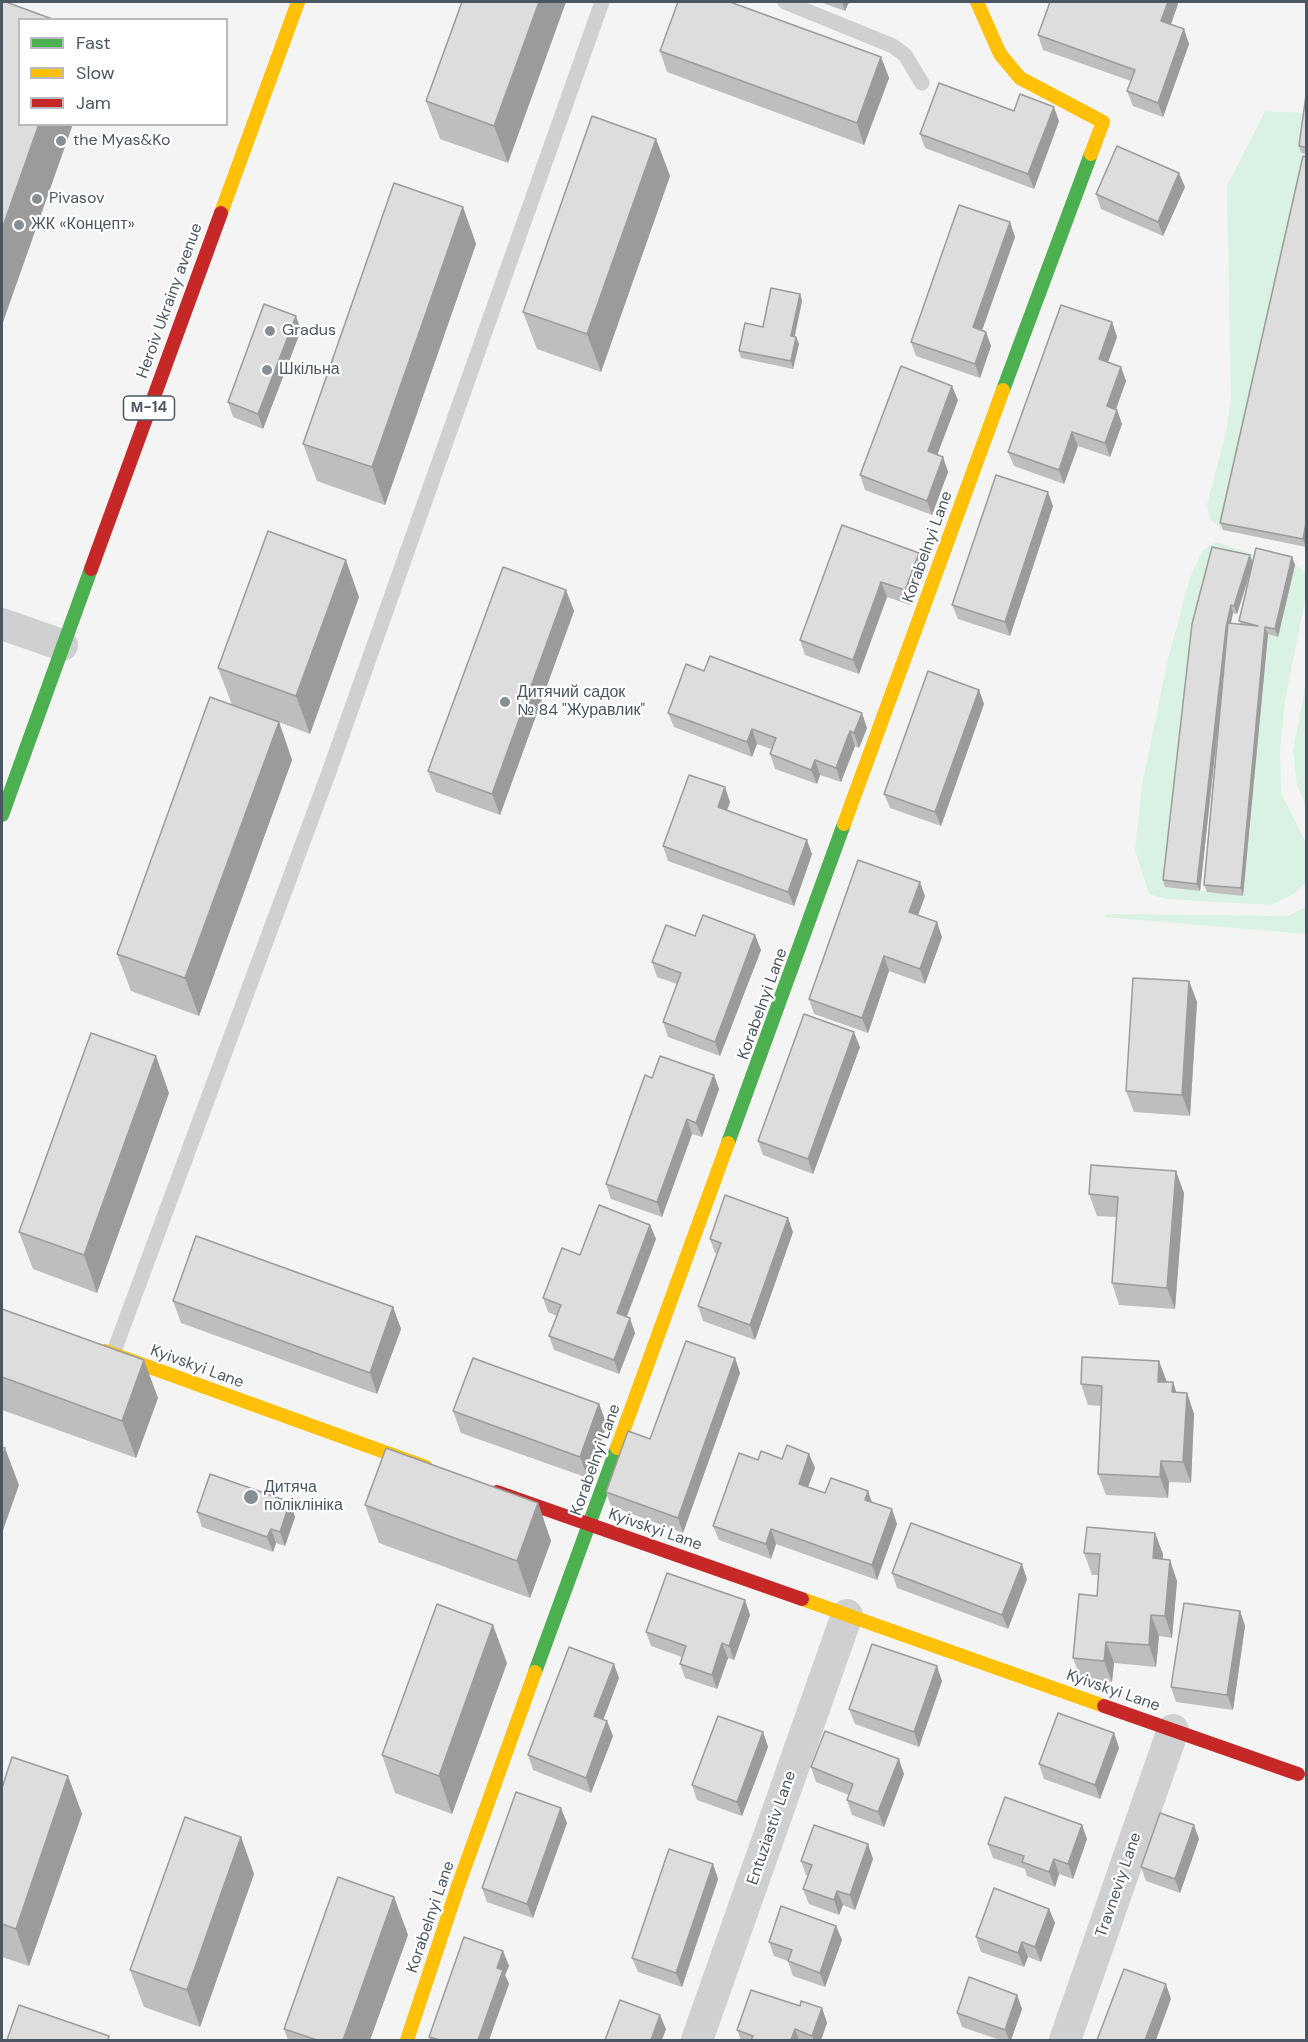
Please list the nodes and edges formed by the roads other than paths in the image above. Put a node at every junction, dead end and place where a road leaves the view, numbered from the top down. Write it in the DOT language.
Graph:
graph roads {
  1 [pos="298,2"];
  2 [pos="602,2"];
  3 [pos="785,2"];
  4 [pos="978,2"];
  5 [pos="922,83"];
  6 [pos="2,624"];
  7 [pos="62,645"];
  8 [pos="2,815"];
  9 [pos="91,1346"];
  10 [pos="113,1354"];
  11 [pos="440,1472"];
  12 [pos="483,1487"];
  13 [pos="590,1525"];
  14 [pos="846,1615"];
  15 [pos="1173,1730"];
  16 [pos="1298,1774"];
  17 [pos="407,2040"];
  18 [pos="697,2040"];
  19 [pos="1065,2040"];
  1 -- 7 [label="main road, Heroiv Ukrainy avenue / М-14"];
  2 -- 10 [label="lane"];
  3 -- 5 [label="lane"];
  4 -- 13 [label="main road, Korabelnyi Lane"];
  6 -- 7 [label="street"];
  7 -- 8 [label="main road, Heroiv Ukrainy avenue / М-14"];
  9 -- 10 [label="main road, Kyivskyi Lane"];
  10 -- 11 [label="main road, Kyivskyi Lane"];
  12 -- 13 [label="main road, Kyivskyi Lane"];
  13 -- 14 [label="main road, Kyivskyi Lane"];
  13 -- 17 [label="main road, Korabelnyi Lane"];
  14 -- 15 [label="main road, Kyivskyi Lane"];
  14 -- 18 [label="street, Entuziastiv Lane"];
  15 -- 16 [label="main road, Kyivskyi Lane"];
  15 -- 19 [label="street, Travneviy Lane"];
}
